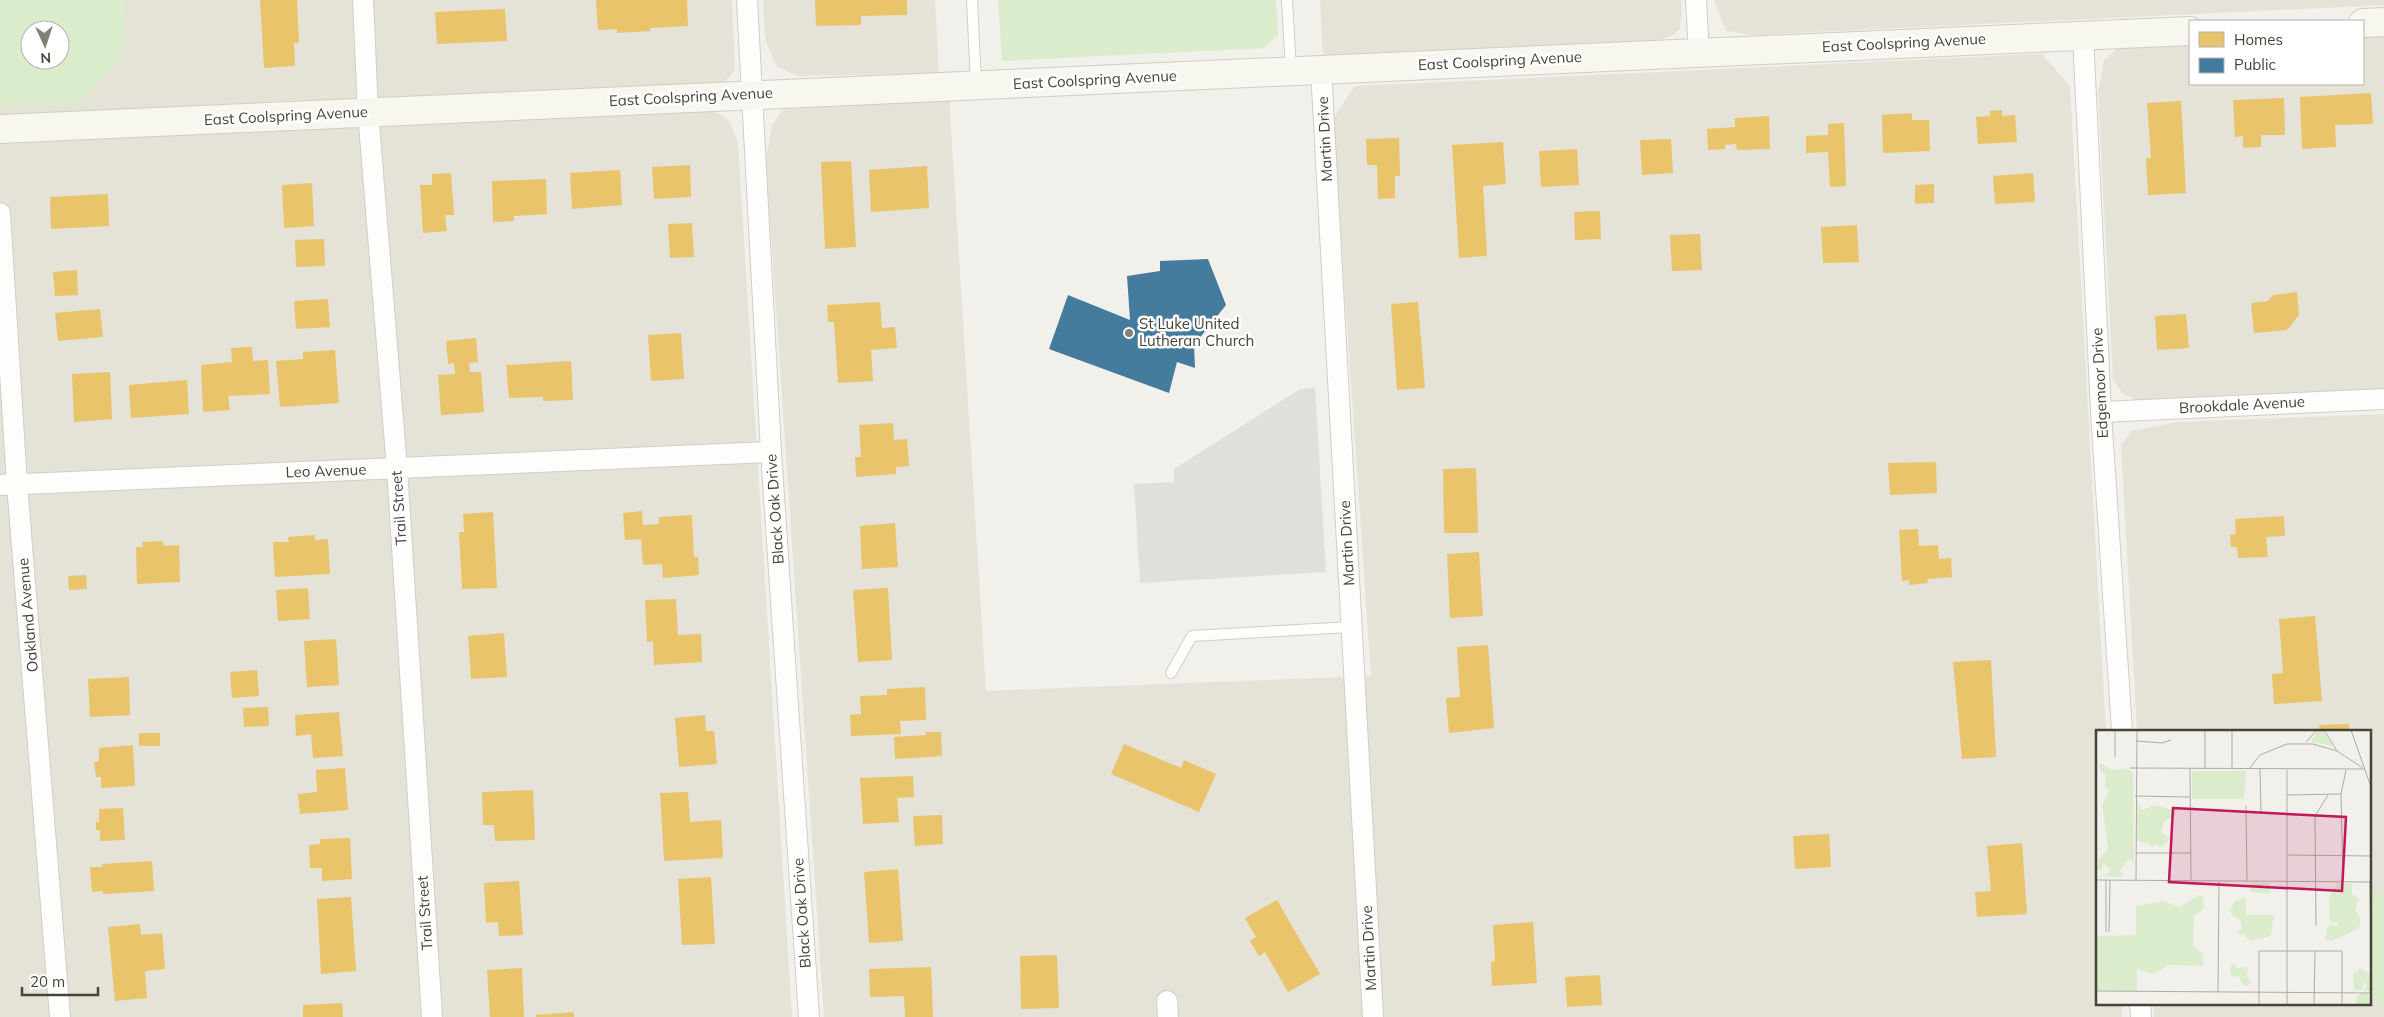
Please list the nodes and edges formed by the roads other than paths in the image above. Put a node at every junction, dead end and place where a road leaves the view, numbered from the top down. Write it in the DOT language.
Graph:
graph roads {
  1 [pos="363,0"];
  2 [pos="747,0"];
  3 [pos="972,0"];
  4 [pos="1287,0"];
  5 [pos="1696,0"];
  6 [pos="2384,22"];
  7 [pos="2364,23"];
  8 [pos="2189,30"];
  9 [pos="2083,35"];
  10 [pos="1699,53"];
  11 [pos="1321,69"];
  12 [pos="1291,71"];
  13 [pos="976,85"];
  14 [pos="752,95"];
  15 [pos="368,112"];
  16 [pos="0,129"];
  17 [pos="0,213"];
  18 [pos="2384,399"];
  19 [pos="2101,412"];
  20 [pos="772,452"];
  21 [pos="397,468"];
  22 [pos="9,485"];
  23 [pos="1351,627"];
  24 [pos="1171,673"];
  25 [pos="2122,730"];
  26 [pos="2140,1004"];
  27 [pos="60,1017"];
  28 [pos="432,1017"];
  29 [pos="809,1017"];
  30 [pos="1373,1017"];
  31 [pos="2141,1017"];
  1 -- 15 [label="street, Trail Street"];
  2 -- 14 [label="street, Black Oak Drive"];
  3 -- 13 [label="lane"];
  4 -- 12 [label="lane"];
  5 -- 10 [label="street"];
  6 -- 7 [label="street"];
  8 -- 9 [label="street, East Coolspring Avenue"];
  9 -- 10 [label="street, East Coolspring Avenue"];
  9 -- 19 [label="street, Edgemoor Drive"];
  10 -- 11 [label="street, East Coolspring Avenue"];
  11 -- 12 [label="street, East Coolspring Avenue"];
  11 -- 23 [label="street, Martin Drive"];
  12 -- 13 [label="street, East Coolspring Avenue"];
  13 -- 14 [label="street, East Coolspring Avenue"];
  14 -- 15 [label="street, East Coolspring Avenue"];
  14 -- 20 [label="street, Black Oak Drive"];
  15 -- 16 [label="street, East Coolspring Avenue"];
  15 -- 21 [label="street, Trail Street"];
  17 -- 22 [label="street, Oakland Avenue"];
  18 -- 19 [label="street, Brookdale Avenue"];
  19 -- 25 [label="street, Edgemoor Drive"];
  20 -- 21 [label="street, Leo Avenue"];
  20 -- 29 [label="street, Black Oak Drive"];
  21 -- 22 [label="street, Leo Avenue"];
  21 -- 28 [label="street, Trail Street"];
  22 -- 27 [label="street, Oakland Avenue"];
  23 -- 24 [label="lane"];
  23 -- 30 [label="street, Martin Drive"];
  26 -- 31 [label="street"];
}
